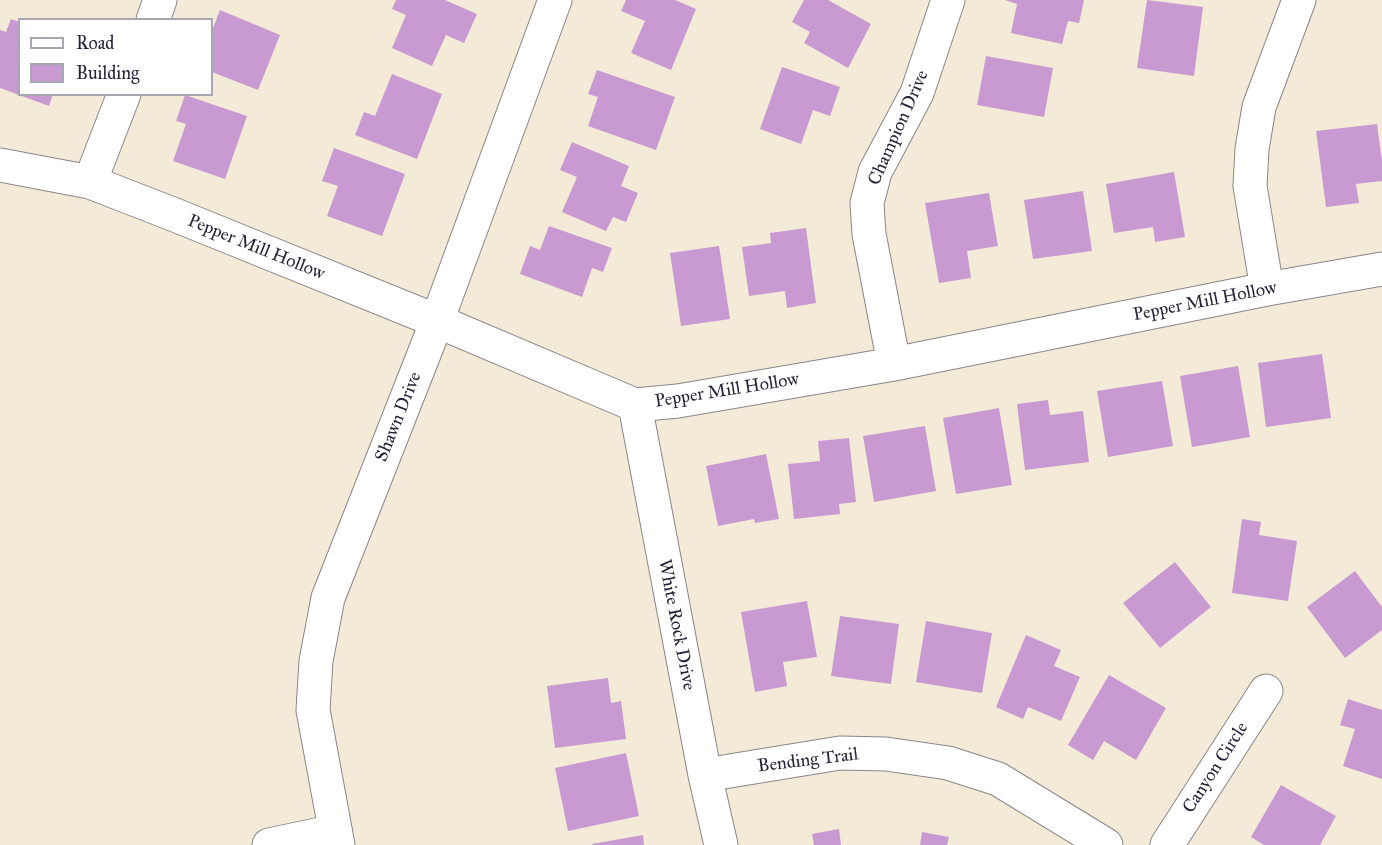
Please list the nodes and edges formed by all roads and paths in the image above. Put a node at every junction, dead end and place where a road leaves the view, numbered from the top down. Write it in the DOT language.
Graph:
graph roads {
  1 [pos="160,0"];
  2 [pos="555,0"];
  3 [pos="948,0"];
  4 [pos="1299,0"];
  5 [pos="154,18"];
  6 [pos="123,96"];
  7 [pos="0,165"];
  8 [pos="90,182"];
  9 [pos="1382,269"];
  10 [pos="1267,290"];
  11 [pos="437,321"];
  12 [pos="894,364"];
  13 [pos="635,405"];
  14 [pos="1266,691"];
  15 [pos="705,775"];
  16 [pos="336,838"];
  17 [pos="269,845"];
  18 [pos="721,845"];
  19 [pos="1106,845"];
  20 [pos="1167,845"];
  1 -- 5 [label="street"];
  2 -- 11 [label="street, Shawn Drive"];
  3 -- 12 [label="street, Champion Drive"];
  4 -- 10 [label="street"];
  6 -- 8 [label="street"];
  7 -- 8 [label="street, Pepper Mill Hollow"];
  8 -- 11 [label="street, Pepper Mill Hollow"];
  9 -- 10 [label="street, Pepper Mill Hollow"];
  10 -- 12 [label="street, Pepper Mill Hollow"];
  11 -- 13 [label="street, Pepper Mill Hollow"];
  11 -- 16 [label="street, Shawn Drive"];
  12 -- 13 [label="street, Pepper Mill Hollow"];
  13 -- 15 [label="street, White Rock Drive"];
  14 -- 20 [label="street, Canyon Circle"];
  15 -- 18 [label="street, White Rock Drive"];
  15 -- 19 [label="street, Bending Trail"];
  16 -- 17 [label="street"];
}
